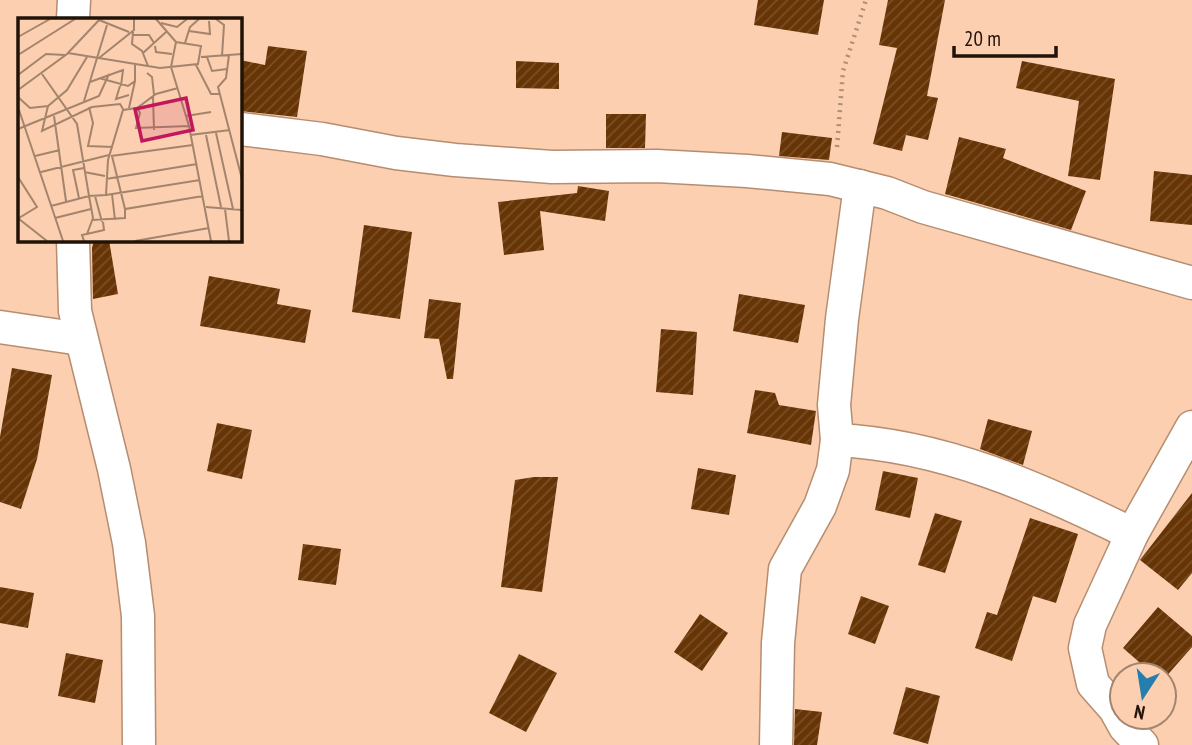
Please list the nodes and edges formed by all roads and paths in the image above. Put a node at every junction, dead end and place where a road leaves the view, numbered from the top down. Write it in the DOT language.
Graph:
graph roads {
  1 [pos="74,0"];
  2 [pos="866,0"];
  3 [pos="73,18"];
  4 [pos="242,129"];
  5 [pos="830,179"];
  6 [pos="860,186"];
  7 [pos="74,242"];
  8 [pos="1192,282"];
  9 [pos="0,327"];
  10 [pos="81,338"];
  11 [pos="1192,427"];
  12 [pos="837,440"];
  13 [pos="1132,534"];
  14 [pos="139,745"];
  15 [pos="776,745"];
  16 [pos="1142,745"];
  1 -- 3 [label="street"];
  2 -- 5 [label="path"];
  4 -- 5 [label="street"];
  5 -- 6 [label="street"];
  6 -- 8 [label="street"];
  6 -- 12 [label="street"];
  7 -- 10 [label="street"];
  9 -- 10 [label="street"];
  10 -- 14 [label="street"];
  11 -- 13 [label="street"];
  12 -- 13 [label="street"];
  12 -- 15 [label="street"];
  13 -- 16 [label="street"];
}
